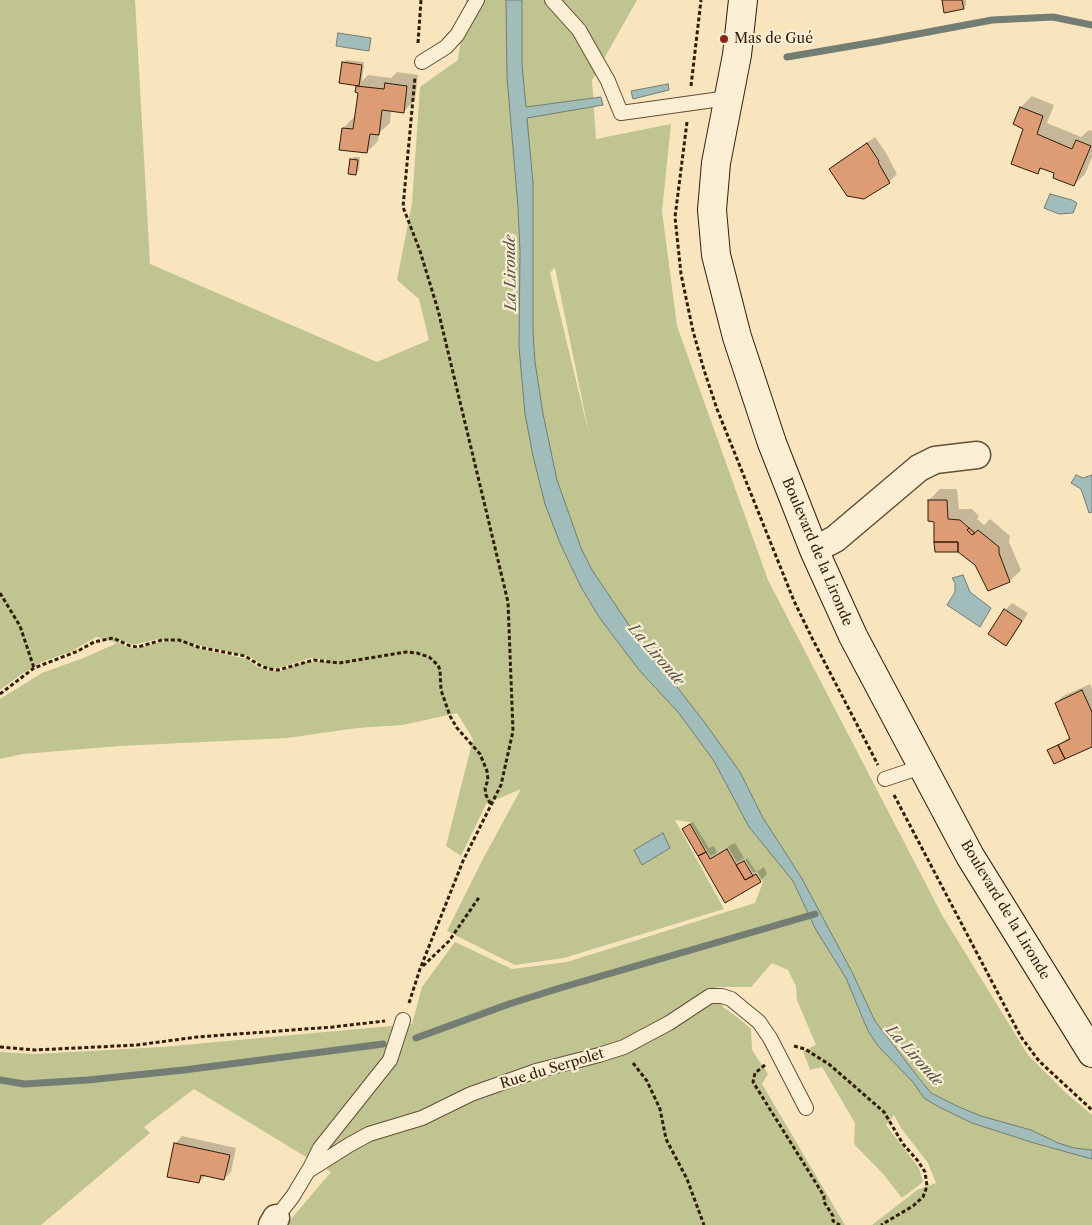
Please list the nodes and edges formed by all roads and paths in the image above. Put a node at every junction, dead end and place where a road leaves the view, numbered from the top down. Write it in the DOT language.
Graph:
graph roads {
  1 [pos="421,0"];
  2 [pos="477,0"];
  3 [pos="552,0"];
  4 [pos="701,0"];
  5 [pos="743,0"];
  6 [pos="418,44"];
  7 [pos="419,68"];
  8 [pos="728,98"];
  9 [pos="689,103"];
  10 [pos="977,455"];
  11 [pos="814,550"];
  12 [pos="0,593"];
  13 [pos="34,668"];
  14 [pos="0,694"];
  15 [pos="924,766"];
  16 [pos="886,779"];
  17 [pos="491,806"];
  18 [pos="480,896"];
  19 [pos="420,969"];
  20 [pos="403,1020"];
  21 [pos="774,1044"];
  22 [pos="0,1047"];
  23 [pos="624,1047"];
  24 [pos="1092,1053"];
  25 [pos="806,1108"];
  26 [pos="1092,1110"];
  27 [pos="308,1170"];
  28 [pos="274,1222"];
  29 [pos="704,1225"];
  30 [pos="840,1225"];
  31 [pos="881,1225"];
  1 -- 6 [label="path"];
  2 -- 7 [label="lane"];
  3 -- 9 [label="lane"];
  4 -- 9 [label="path"];
  5 -- 8 [label="street, Boulevard de la Lironde"];
  7 -- 17 [label="path"];
  8 -- 9 [label="lane"];
  8 -- 11 [label="street, Boulevard de la Lironde"];
  10 -- 11 [label="street"];
  11 -- 15 [label="street, Boulevard de la Lironde"];
  12 -- 13 [label="path"];
  13 -- 14 [label="path"];
  13 -- 17 [label="path"];
  15 -- 16 [label="lane"];
  15 -- 24 [label="street, Boulevard de la Lironde"];
  16 -- 26 [label="path"];
  17 -- 19 [label="path"];
  18 -- 19 [label="path"];
  19 -- 20 [label="path"];
  20 -- 22 [label="path"];
  20 -- 27 [label="lane"];
  21 -- 23 [label="lane, Rue du Serpolet"];
  21 -- 25 [label="lane, Rue du Serpolet"];
  21 -- 30 [label="path"];
  21 -- 31 [label="path"];
  23 -- 27 [label="lane, Rue du Serpolet"];
  23 -- 29 [label="path"];
  27 -- 28 [label="lane, Rue du Serpolet"];
}
